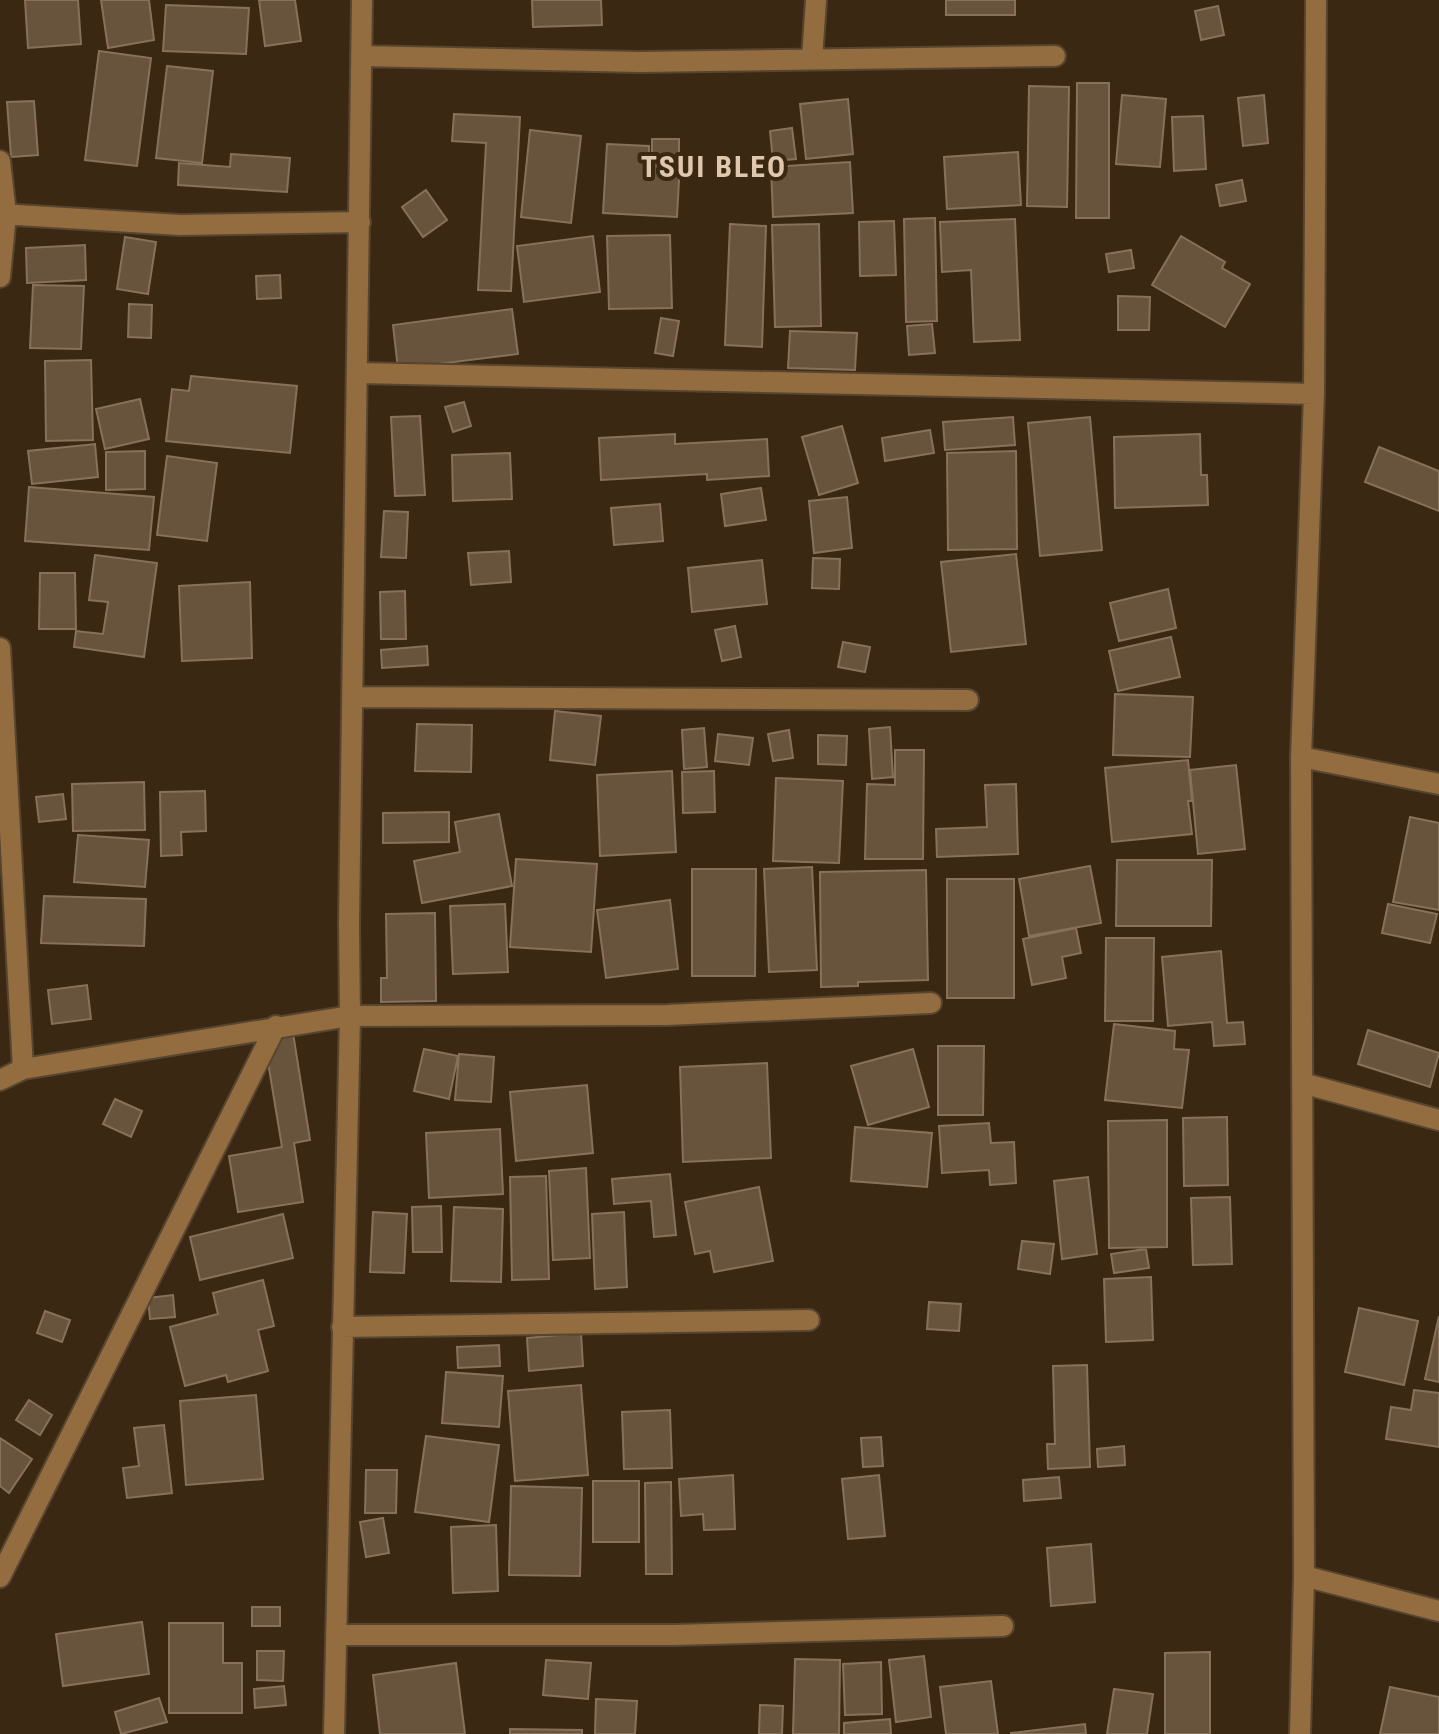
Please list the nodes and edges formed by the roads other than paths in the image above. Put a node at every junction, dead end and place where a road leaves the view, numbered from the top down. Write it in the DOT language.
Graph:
graph roads {
  1 [pos="362,0"];
  2 [pos="816,0"];
  3 [pos="1316,0"];
  4 [pos="361,56"];
  5 [pos="1055,56"];
  6 [pos="812,59"];
  7 [pos="0,161"];
  8 [pos="3,214"];
  9 [pos="360,222"];
  10 [pos="0,277"];
  11 [pos="358,373"];
  12 [pos="1314,394"];
  13 [pos="0,648"];
  14 [pos="353,697"];
  15 [pos="968,700"];
  16 [pos="2,725"];
  17 [pos="1301,757"];
  18 [pos="1439,784"];
  19 [pos="931,1003"];
  20 [pos="350,1016"];
  21 [pos="276,1026"];
  22 [pos="23,1069"];
  23 [pos="0,1080"];
  24 [pos="1302,1083"];
  25 [pos="1439,1120"];
  26 [pos="809,1320"];
  27 [pos="342,1327"];
  28 [pos="1304,1576"];
  29 [pos="0,1577"];
  30 [pos="1439,1611"];
  31 [pos="1003,1626"];
  32 [pos="336,1635"];
  33 [pos="329,1733"];
  34 [pos="1300,1734"];
  1 -- 4 [label="street"];
  2 -- 6 [label="street"];
  3 -- 12 [label="street"];
  4 -- 6 [label="street"];
  4 -- 9 [label="street"];
  5 -- 6 [label="street"];
  7 -- 8 [label="street"];
  8 -- 9 [label="street"];
  8 -- 10 [label="street"];
  9 -- 11 [label="street"];
  11 -- 12 [label="street"];
  11 -- 14 [label="street"];
  12 -- 17 [label="street"];
  13 -- 16 [label="street"];
  14 -- 15 [label="street"];
  14 -- 20 [label="street"];
  16 -- 22 [label="street"];
  17 -- 18 [label="street"];
  17 -- 24 [label="street"];
  19 -- 20 [label="street"];
  20 -- 21 [label="street"];
  20 -- 27 [label="street"];
  21 -- 22 [label="street"];
  21 -- 29 [label="street"];
  22 -- 23 [label="street"];
  24 -- 25 [label="street"];
  24 -- 28 [label="street"];
  26 -- 27 [label="street"];
  27 -- 32 [label="street"];
  28 -- 30 [label="street"];
  28 -- 34 [label="street"];
  31 -- 32 [label="street"];
  32 -- 33 [label="street"];
}
